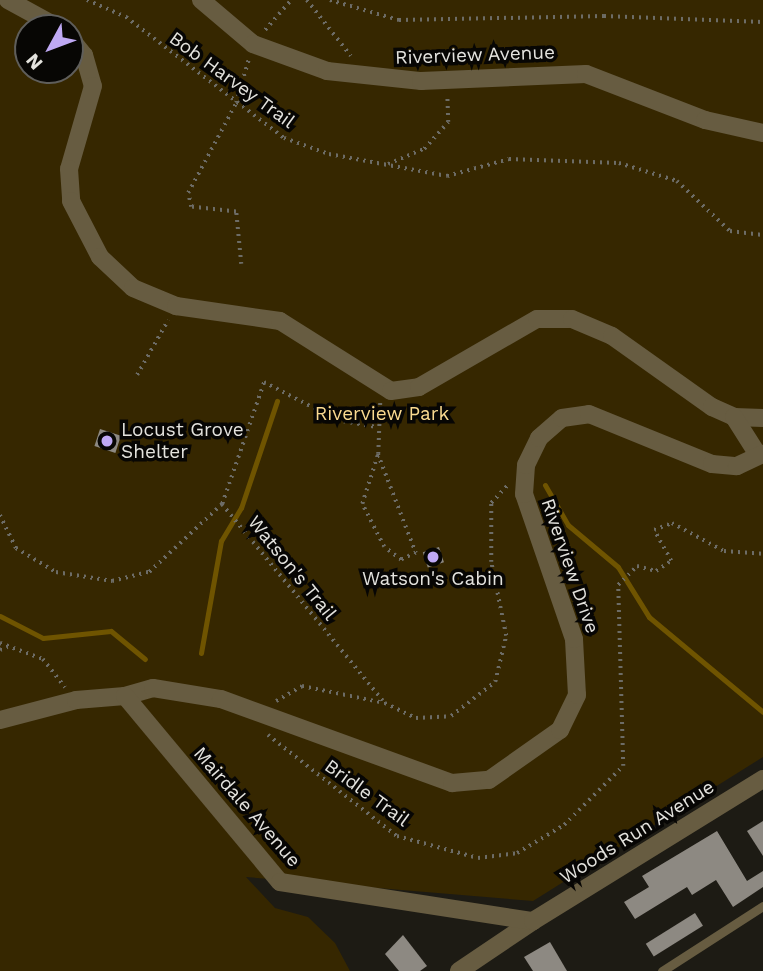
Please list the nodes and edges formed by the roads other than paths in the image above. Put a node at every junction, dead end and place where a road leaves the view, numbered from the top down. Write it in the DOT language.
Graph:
graph roads {
  1 [pos="8,0"];
  2 [pos="201,0"];
  3 [pos="34,14"];
  4 [pos="84,55"];
  5 [pos="763,133"];
  6 [pos="734,417"];
  7 [pos="763,418"];
  8 [pos="760,454"];
  9 [pos="125,696"];
  10 [pos="0,720"];
  11 [pos="763,779"];
  12 [pos="763,906"];
  13 [pos="533,921"];
  14 [pos="459,971"];
  15 [pos="662,971"];
  1 -- 3 [label="street"];
  2 -- 5 [label="street, Riverview Avenue"];
  4 -- 6 [label="street"];
  6 -- 7 [label="street"];
  6 -- 8 [label="street"];
  8 -- 9 [label="street, Riverview Drive"];
  9 -- 10 [label="street"];
  9 -- 13 [label="street, Mairdale Avenue"];
  11 -- 13 [label="street, Woods Run Avenue"];
  12 -- 15 [label="lane"];
  13 -- 14 [label="street, Woods Run Avenue"];
}
